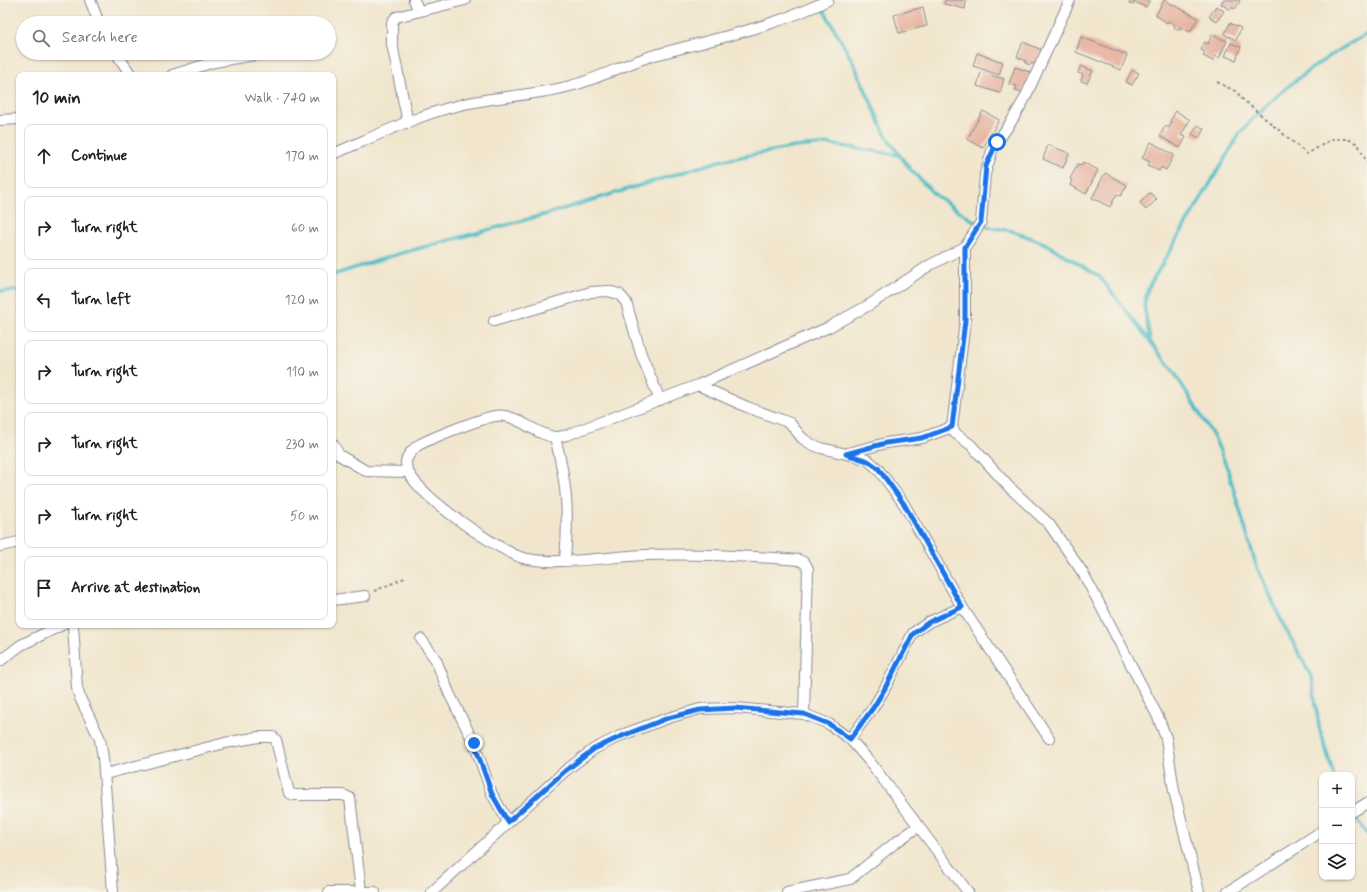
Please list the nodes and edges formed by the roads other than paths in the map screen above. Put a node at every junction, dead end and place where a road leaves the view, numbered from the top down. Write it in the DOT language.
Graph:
graph roads {
  1 [pos="90,0"];
  2 [pos="414,0"];
  3 [pos="465,0"];
  4 [pos="828,0"];
  5 [pos="1070,0"];
  6 [pos="419,11"];
  7 [pos="96,16"];
  8 [pos="121,60"];
  9 [pos="225,60"];
  10 [pos="129,72"];
  11 [pos="182,72"];
  12 [pos="16,119"];
  13 [pos="0,120"];
  14 [pos="408,123"];
  15 [pos="336,153"];
  16 [pos="965,247"];
  17 [pos="494,321"];
  18 [pos="698,385"];
  19 [pos="660,400"];
  20 [pos="952,427"];
  21 [pos="555,437"];
  22 [pos="336,450"];
  23 [pos="846,454"];
  24 [pos="407,472"];
  25 [pos="16,543"];
  26 [pos="0,546"];
  27 [pos="565,560"];
  28 [pos="365,596"];
  29 [pos="336,600"];
  30 [pos="962,607"];
  31 [pos="56,628"];
  32 [pos="74,628"];
  33 [pos="421,639"];
  34 [pos="0,661"];
  35 [pos="804,714"];
  36 [pos="1049,738"];
  37 [pos="850,739"];
  38 [pos="105,774"];
  39 [pos="1367,803"];
  40 [pos="1355,810"];
  41 [pos="508,822"];
  42 [pos="919,826"];
  43 [pos="1319,833"];
  44 [pos="361,891"];
  45 [pos="113,892"];
  46 [pos="329,892"];
  47 [pos="375,892"];
  48 [pos="432,892"];
  49 [pos="787,892"];
  50 [pos="968,892"];
  51 [pos="1199,892"];
  52 [pos="1228,892"];
  1 -- 7 [label="street"];
  2 -- 6 [label="street"];
  3 -- 6 [label="street"];
  4 -- 14 [label="street"];
  5 -- 16 [label="street"];
  6 -- 14 [label="street"];
  8 -- 10 [label="street"];
  9 -- 11 [label="street"];
  12 -- 13 [label="street"];
  14 -- 15 [label="street"];
  16 -- 18 [label="street"];
  16 -- 20 [label="street"];
  17 -- 19 [label="street"];
  18 -- 19 [label="street"];
  18 -- 23 [label="street"];
  19 -- 21 [label="street"];
  20 -- 23 [label="street"];
  20 -- 51 [label="street"];
  21 -- 24 [label="street"];
  21 -- 27 [label="street"];
  22 -- 24 [label="street"];
  23 -- 30 [label="street"];
  24 -- 27 [label="street"];
  25 -- 26 [label="street"];
  27 -- 35 [label="street"];
  28 -- 29 [label="street"];
  30 -- 36 [label="street"];
  30 -- 37 [label="street"];
  31 -- 34 [label="street"];
  32 -- 38 [label="street"];
  33 -- 41 [label="street"];
  35 -- 37 [label="street"];
  35 -- 41 [label="street"];
  37 -- 42 [label="street"];
  38 -- 44 [label="street"];
  38 -- 45 [label="street"];
  39 -- 40 [label="street"];
  41 -- 48 [label="street"];
  42 -- 49 [label="street"];
  42 -- 50 [label="street"];
  43 -- 52 [label="street"];
  44 -- 46 [label="street"];
  44 -- 47 [label="street"];
}
